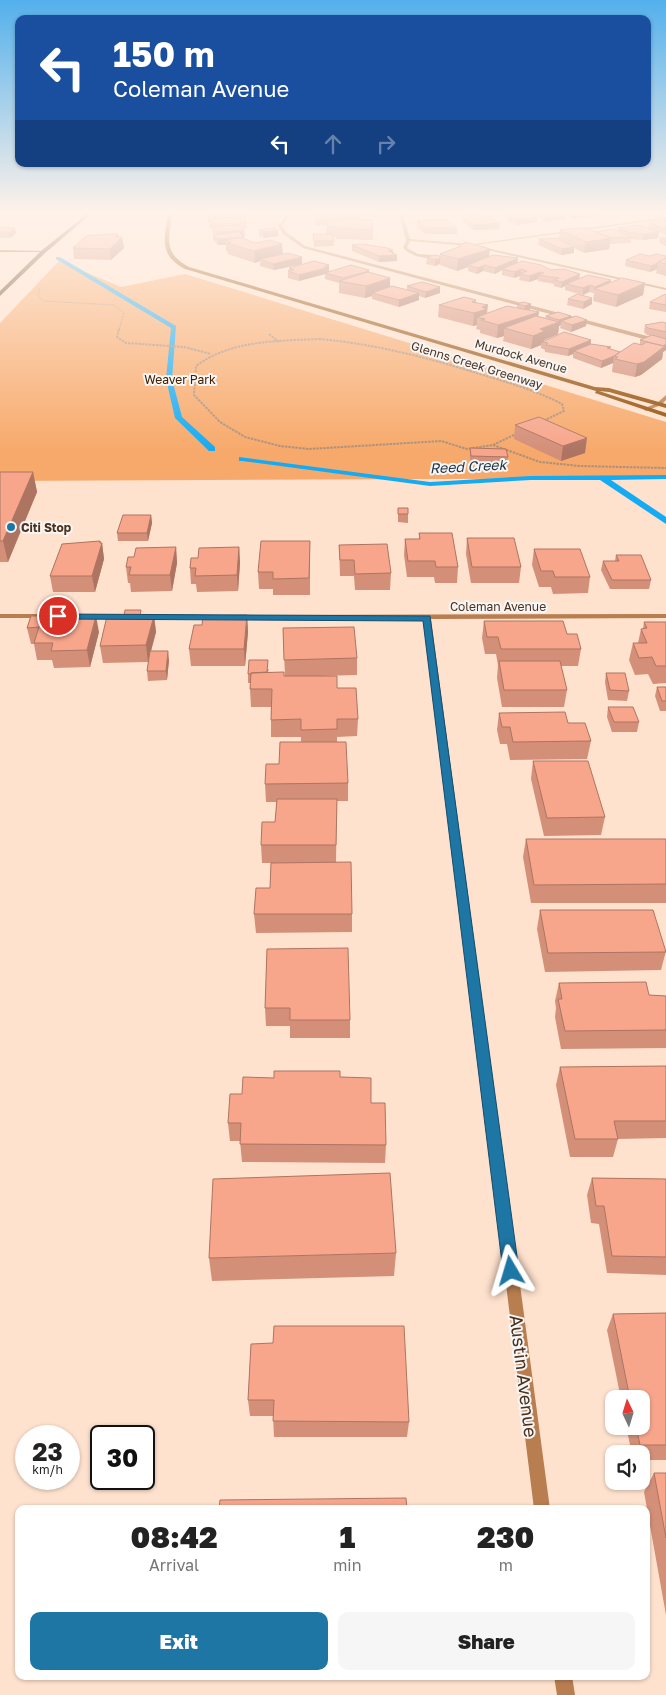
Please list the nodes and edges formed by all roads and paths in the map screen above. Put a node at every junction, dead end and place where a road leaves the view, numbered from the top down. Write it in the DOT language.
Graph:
graph roads {
  1 [pos="38,293"];
  2 [pos="271,293"];
  3 [pos="478,293"];
  4 [pos="269,334"];
  5 [pos="279,342"];
  6 [pos="666,343"];
  7 [pos="212,354"];
  8 [pos="595,389"];
  9 [pos="666,397"];
  10 [pos="659,404"];
  11 [pos="666,406"];
  12 [pos="646,409"];
  13 [pos="666,415"];
  14 [pos="493,445"];
  15 [pos="666,468"];
  16 [pos="0,616"];
  17 [pos="666,616"];
  18 [pos="427,618"];
  19 [pos="541,1505"];
  20 [pos="564,1680"];
  21 [pos="566,1695"];
  1 -- 7 [label="path, Glenns Creek Greenway"];
  2 -- 8 [label="street, Murdock Avenue"];
  3 -- 6 [label="street"];
  4 -- 5 [label="path"];
  5 -- 7 [label="path, Glenns Creek Greenway"];
  5 -- 14 [label="path, Glenns Creek Greenway"];
  7 -- 14 [label="path, Glenns Creek Greenway"];
  8 -- 10 [label="street, Murdock Avenue"];
  8 -- 12 [label="street, Murdock Avenue"];
  9 -- 10 [label="street"];
  10 -- 11 [label="street, Murdock Avenue"];
  10 -- 12 [label="street"];
  12 -- 13 [label="street, Murdock Avenue"];
  14 -- 15 [label="path, Glenns Creek Greenway"];
  16 -- 18 [label="street, Coleman Avenue"];
  17 -- 18 [label="street, Coleman Avenue"];
  18 -- 19 [label="street, Austin Avenue"];
  20 -- 21 [label="street"];
}
